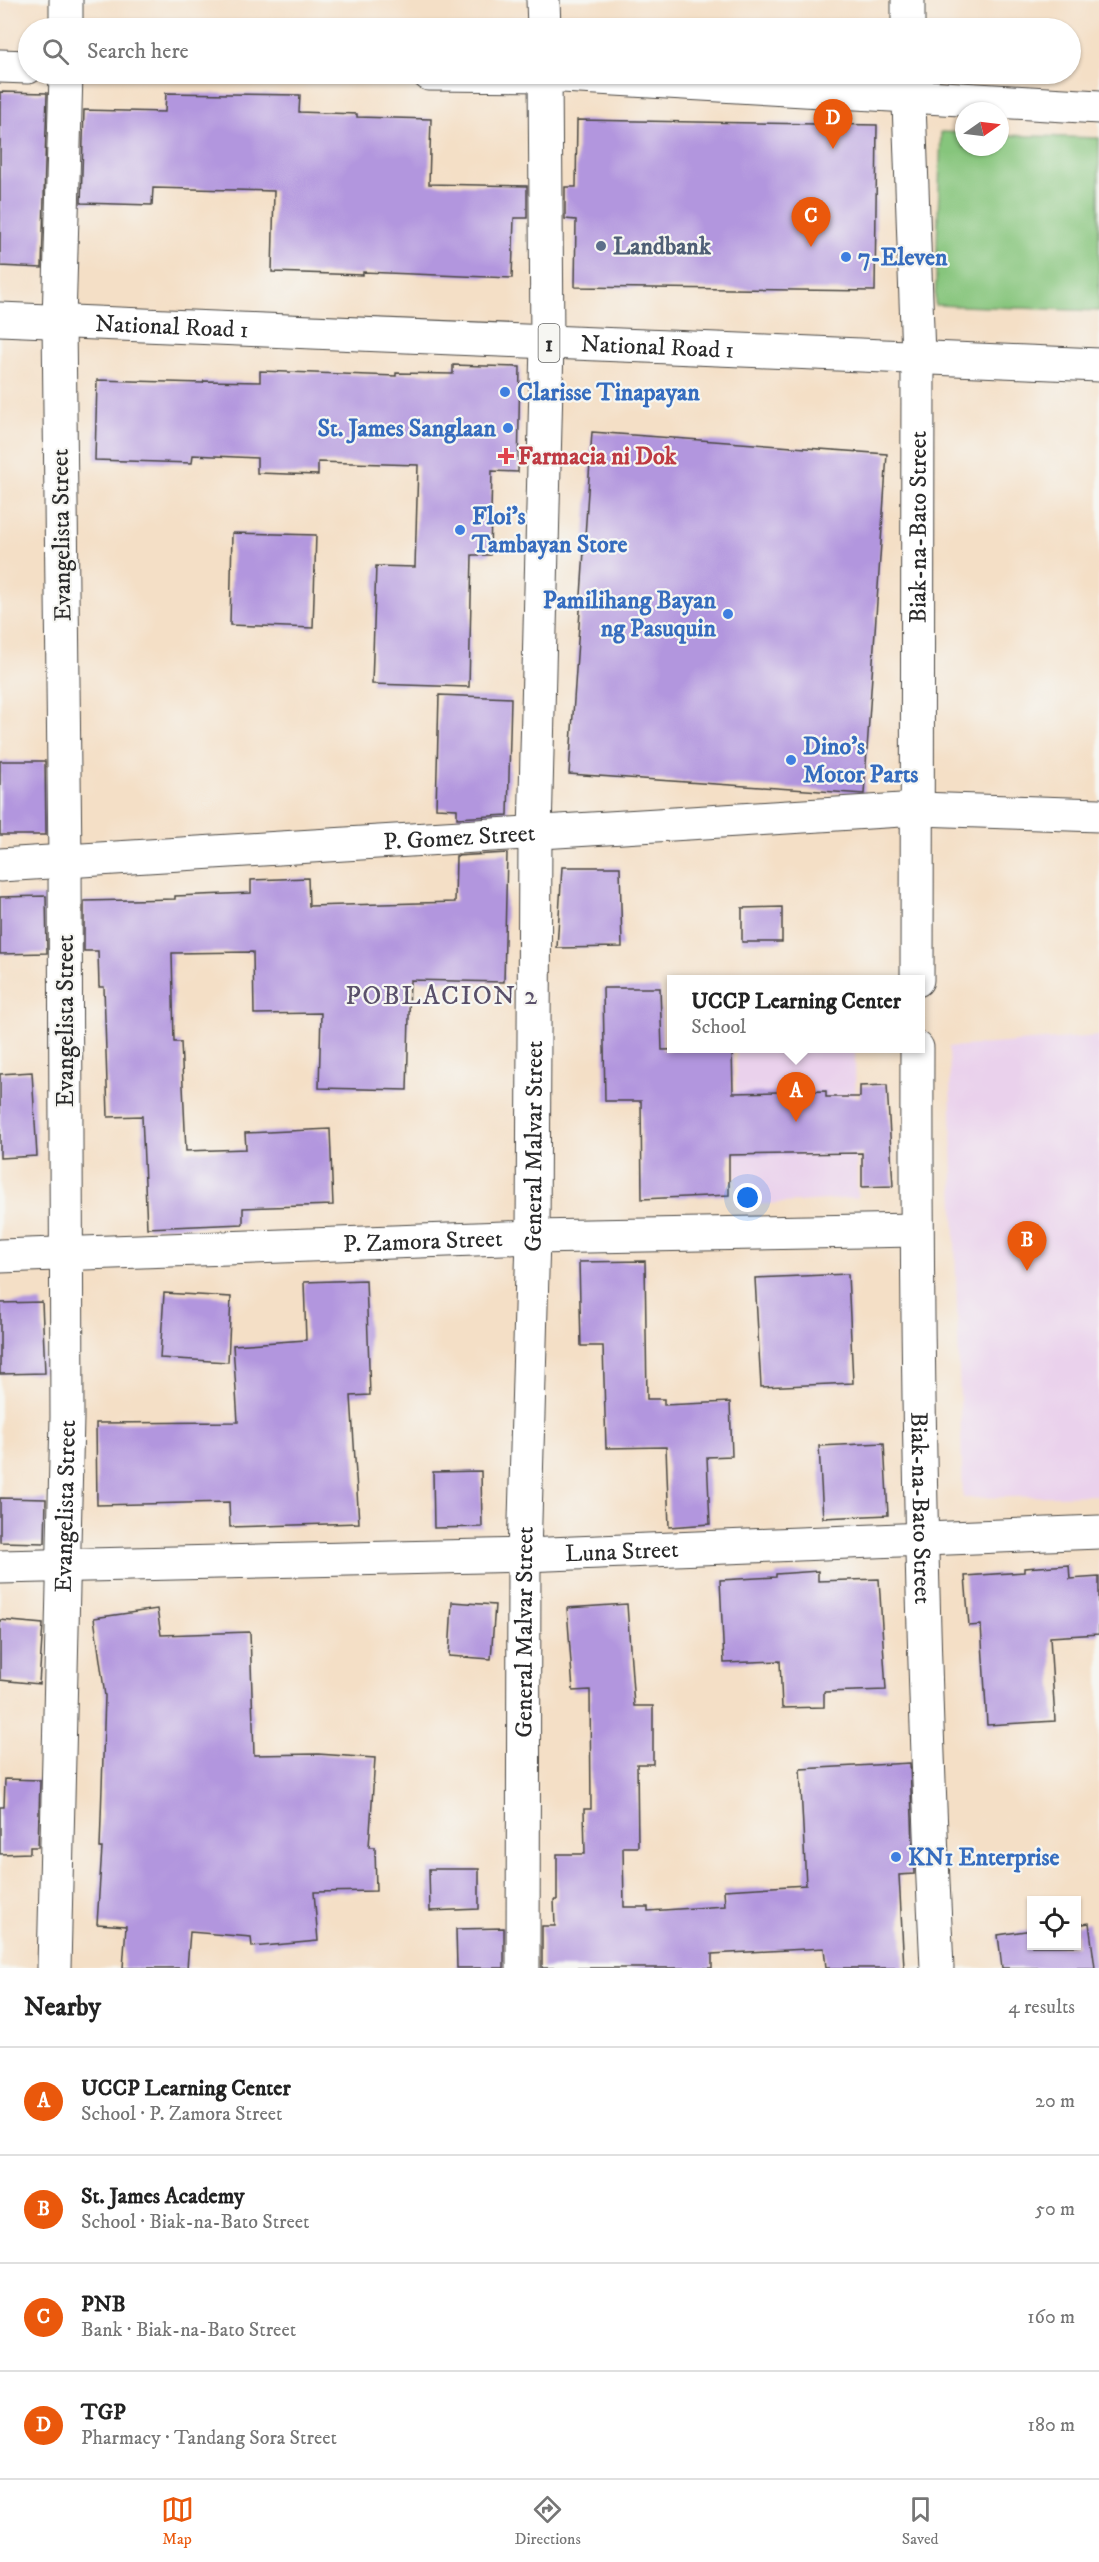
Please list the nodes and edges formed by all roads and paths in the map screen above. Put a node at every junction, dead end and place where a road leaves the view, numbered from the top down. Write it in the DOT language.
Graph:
graph roads {
  1 [pos="66,0"];
  2 [pos="543,0"];
  3 [pos="908,0"];
  4 [pos="66,18"];
  5 [pos="544,18"];
  6 [pos="908,18"];
  7 [pos="0,66"];
  8 [pos="18,67"];
  9 [pos="66,84"];
  10 [pos="545,84"];
  11 [pos="875,84"];
  12 [pos="908,85"];
  13 [pos="1099,107"];
  14 [pos="0,319"];
  15 [pos="59,321"];
  16 [pos="547,343"];
  17 [pos="918,356"];
  18 [pos="1099,365"];
  19 [pos="918,809"];
  20 [pos="1099,815"];
  21 [pos="535,834"];
  22 [pos="65,862"];
  23 [pos="0,865"];
  24 [pos="917,975"];
  25 [pos="917,1053"];
  26 [pos="916,1230"];
  27 [pos="533,1238"];
  28 [pos="65,1254"];
  29 [pos="0,1256"];
  30 [pos="1099,1532"];
  31 [pos="921,1538"];
  32 [pos="524,1555"];
  33 [pos="64,1566"];
  34 [pos="0,1567"];
  35 [pos="54,1968"];
  36 [pos="523,1968"];
  37 [pos="937,1968"];
  1 -- 4 [label="street"];
  2 -- 5 [label="street"];
  3 -- 6 [label="street"];
  7 -- 8 [label="street"];
  9 -- 15 [label="street, Evangelista Street"];
  10 -- 16 [label="street, General Malvar Street"];
  11 -- 12 [label="street"];
  12 -- 13 [label="street"];
  12 -- 17 [label="street, Biak-na-Bato Street"];
  14 -- 15 [label="street, National Road 1 / 1"];
  15 -- 16 [label="street, National Road 1 / 1"];
  15 -- 22 [label="street, Evangelista Street"];
  16 -- 17 [label="street, National Road 1 / 1"];
  16 -- 21 [label="street, General Malvar Street"];
  17 -- 18 [label="street, National Road 1 / 1"];
  17 -- 19 [label="street, Biak-na-Bato Street"];
  19 -- 20 [label="street, P. Gomez Street"];
  19 -- 21 [label="street, P. Gomez Street"];
  19 -- 24 [label="street, Biak-na-Bato Street"];
  21 -- 22 [label="street, P. Gomez Street"];
  21 -- 27 [label="street, General Malvar Street"];
  22 -- 23 [label="street, P. Gomez Street"];
  22 -- 28 [label="street, Evangelista Street"];
  25 -- 26 [label="street, Biak-na-Bato Street"];
  26 -- 27 [label="street, P. Zamora Street"];
  26 -- 31 [label="street, Biak-na-Bato Street"];
  27 -- 28 [label="street, P. Zamora Street"];
  27 -- 32 [label="street, General Malvar Street"];
  28 -- 29 [label="street, P. Zamora Street"];
  28 -- 33 [label="street, Evangelista Street"];
  30 -- 31 [label="street, Luna Street"];
  31 -- 32 [label="street, Luna Street"];
  31 -- 37 [label="street, Biak-na-Bato Street"];
  32 -- 33 [label="street, Luna Street"];
  32 -- 36 [label="street, General Malvar Street"];
  33 -- 34 [label="street, Luna Street"];
  33 -- 35 [label="street, Evangelista Street"];
}
